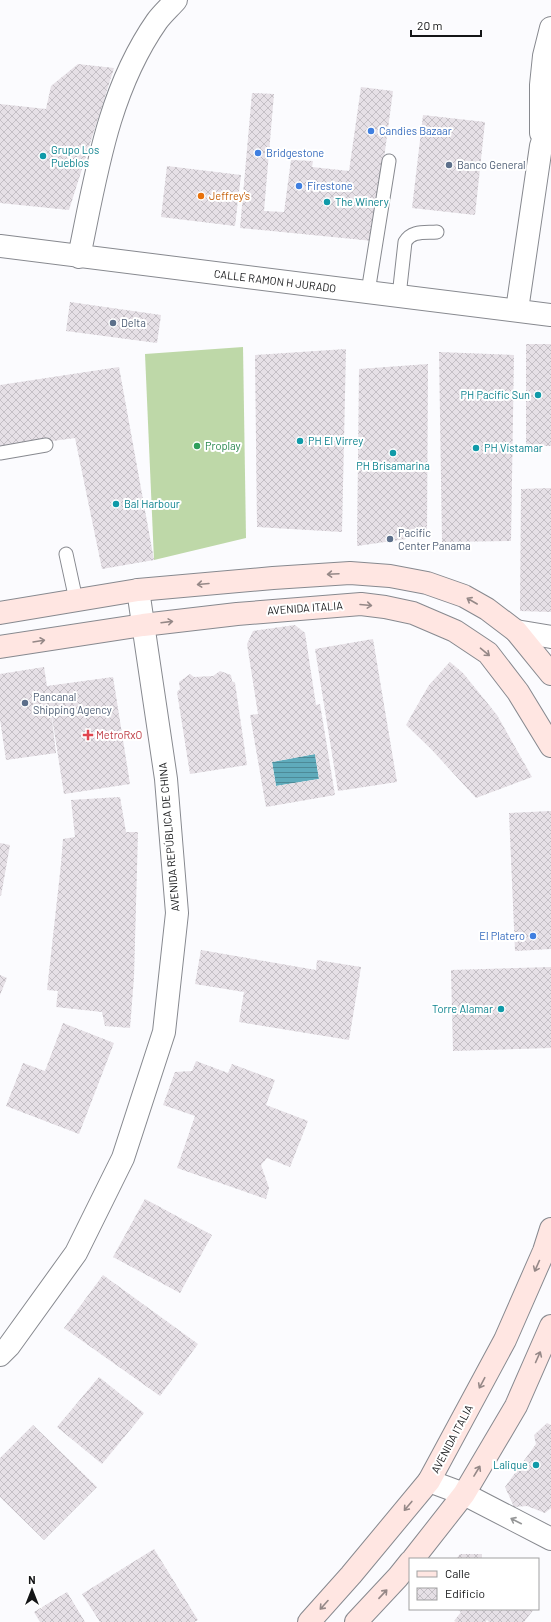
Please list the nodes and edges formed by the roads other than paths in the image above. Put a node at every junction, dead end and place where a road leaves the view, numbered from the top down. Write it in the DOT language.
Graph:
graph roads {
  1 [pos="176,0"];
  2 [pos="551,28"];
  3 [pos="551,114"];
  4 [pos="541,146"];
  5 [pos="389,161"];
  6 [pos="437,232"];
  7 [pos="0,246"];
  8 [pos="79,257"];
  9 [pos="368,292"];
  10 [pos="399,296"];
  11 [pos="517,310"];
  12 [pos="551,315"];
  13 [pos="46,445"];
  14 [pos="0,453"];
  15 [pos="66,554"];
  16 [pos="138,590"];
  17 [pos="76,600"];
  18 [pos="0,613"];
  19 [pos="143,625"];
  20 [pos="516,631"];
  21 [pos="551,637"];
  22 [pos="0,647"];
  23 [pos="551,674"];
  24 [pos="551,746"];
  25 [pos="551,1229"];
  26 [pos="551,1326"];
  27 [pos="0,1355"];
  28 [pos="429,1481"];
  29 [pos="464,1494"];
  30 [pos="551,1539"];
  31 [pos="414,1558"];
  32 [pos="409,1563"];
  33 [pos="309,1622"];
  34 [pos="356,1622"];
  1 -- 8 [label="street"];
  2 -- 4 [label="street"];
  3 -- 4 [label="street"];
  4 -- 11 [label="street"];
  5 -- 9 [label="lane"];
  6 -- 10 [label="lane"];
  7 -- 8 [label="street, CALLE RAMON H JURADO"];
  8 -- 9 [label="street, CALLE RAMON H JURADO"];
  9 -- 10 [label="street, CALLE RAMON H JURADO"];
  10 -- 11 [label="street, CALLE RAMON H JURADO"];
  11 -- 12 [label="street, CALLE RAMON H JURADO"];
  13 -- 14 [label="lane"];
  15 -- 17 [label="lane"];
  16 -- 17 [label="street"];
  16 -- 19 [label="street, AVENIDA REPÚBLICA DE CHINA"];
  20 -- 16 [label="street, one-way"];
  17 -- 18 [label="street"];
  22 -- 19 [label="street, AVENIDA ITALIA, one-way"];
  19 -- 24 [label="street, AVENIDA ITALIA, one-way"];
  19 -- 27 [label="street, AVENIDA REPÚBLICA DE CHINA"];
  20 -- 21 [label="street"];
  20 -- 23 [label="street"];
  25 -- 28 [label="street, AVENIDA ITALIA, one-way"];
  29 -- 26 [label="street, one-way"];
  28 -- 29 [label="street"];
  28 -- 33 [label="street, AVENIDA ITALIA, one-way"];
  30 -- 29 [label="street, one-way"];
  29 -- 31 [label="street"];
  34 -- 32 [label="street, one-way"];
}
